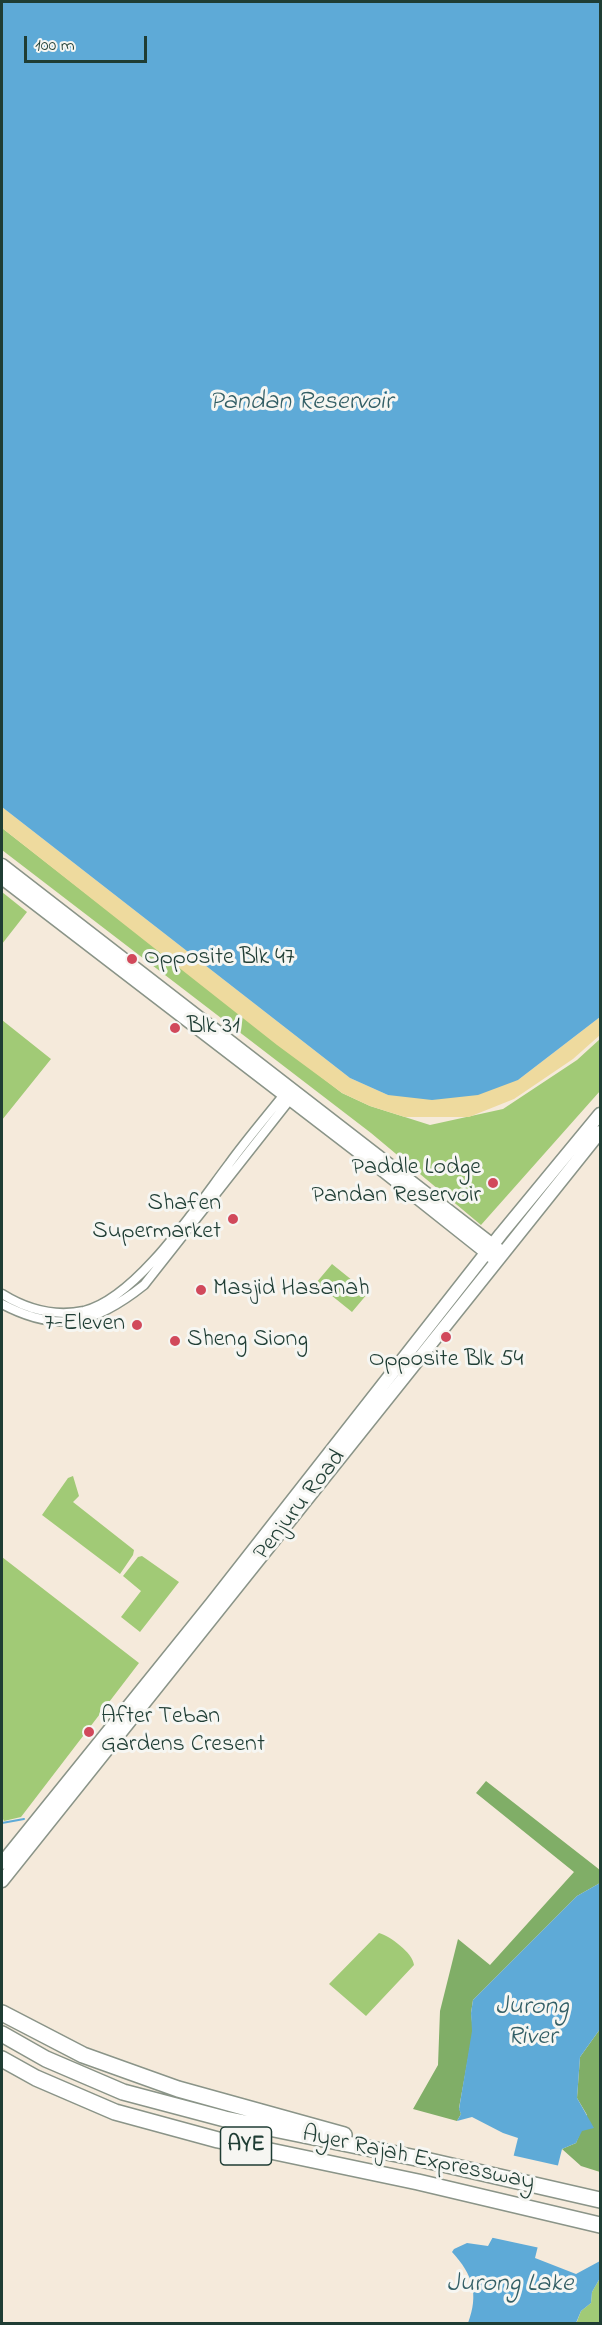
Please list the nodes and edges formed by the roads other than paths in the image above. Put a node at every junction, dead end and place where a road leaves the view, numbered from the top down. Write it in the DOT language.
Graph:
graph roads {
  1 [pos="2,866"];
  2 [pos="2,878"];
  3 [pos="290,1094"];
  4 [pos="600,1114"];
  5 [pos="600,1132"];
  6 [pos="490,1249"];
  7 [pos="500,1257"];
  8 [pos="2,1294"];
  9 [pos="2,1304"];
  10 [pos="232,1584"];
  11 [pos="20,1840"];
  12 [pos="2,1842"];
  13 [pos="2,1863"];
  14 [pos="2,1881"];
  15 [pos="2,2013"];
  16 [pos="2,2034"];
  17 [pos="2,2058"];
  18 [pos="421,2159"];
  19 [pos="600,2200"];
  20 [pos="600,2225"];
  1 -- 3 [label="main road"];
  2 -- 3 [label="main road"];
  3 -- 6 [label="main road"];
  3 -- 8 [label="street"];
  3 -- 9 [label="street"];
  4 -- 6 [label="main road, Penjuru Road"];
  5 -- 7 [label="main road, Penjuru Road"];
  6 -- 7 [label="main road"];
  6 -- 10 [label="main road, Penjuru Road"];
  7 -- 10 [label="main road, Penjuru Road"];
  10 -- 11 [label="main road, Penjuru Road"];
  10 -- 14 [label="main road, Penjuru Road"];
  11 -- 12 [label="main road"];
  11 -- 13 [label="main road, Penjuru Road"];
  15 -- 18 [label="highway"];
  16 -- 18 [label="highway, Ayer Rajah Expressway / AYE"];
  17 -- 20 [label="highway, Ayer Rajah Expressway / AYE"];
  18 -- 19 [label="highway, Ayer Rajah Expressway / AYE"];
}
